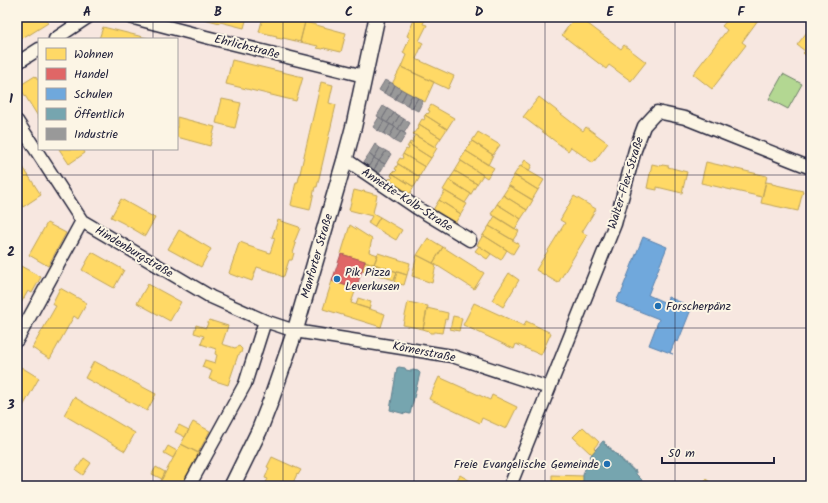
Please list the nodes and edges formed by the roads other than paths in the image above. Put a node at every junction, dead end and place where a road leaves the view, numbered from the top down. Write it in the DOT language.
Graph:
graph roads {
  1 [pos="88,17"];
  2 [pos="130,17"];
  3 [pos="377,17"];
  4 [pos="56,38"];
  5 [pos="38,50"];
  6 [pos="17,63"];
  7 [pos="364,76"];
  8 [pos="17,121"];
  9 [pos="345,159"];
  10 [pos="811,168"];
  11 [pos="82,221"];
  12 [pos="470,240"];
  13 [pos="265,321"];
  14 [pos="295,331"];
  15 [pos="17,340"];
  16 [pos="549,388"];
  17 [pos="190,486"];
  18 [pos="232,486"];
  19 [pos="510,486"];
  1 -- 4 [label="street"];
  2 -- 7 [label="street, Ehrlichstraße"];
  3 -- 7 [label="street, Manforter Straße"];
  5 -- 6 [label="street"];
  7 -- 9 [label="street, Manforter Straße"];
  8 -- 11 [label="street, Hindenburgstraße"];
  9 -- 12 [label="street, Annette-Kolb-Straße"];
  9 -- 14 [label="street, Manforter Straße"];
  10 -- 16 [label="street, Walter-Flex-Straße"];
  11 -- 13 [label="street, Hindenburgstraße"];
  11 -- 15 [label="street"];
  13 -- 14 [label="street, Hindenburgstraße"];
  13 -- 17 [label="street"];
  14 -- 16 [label="street, Körnerstraße"];
  14 -- 18 [label="street, Manforter Straße"];
  16 -- 19 [label="street"];
}
